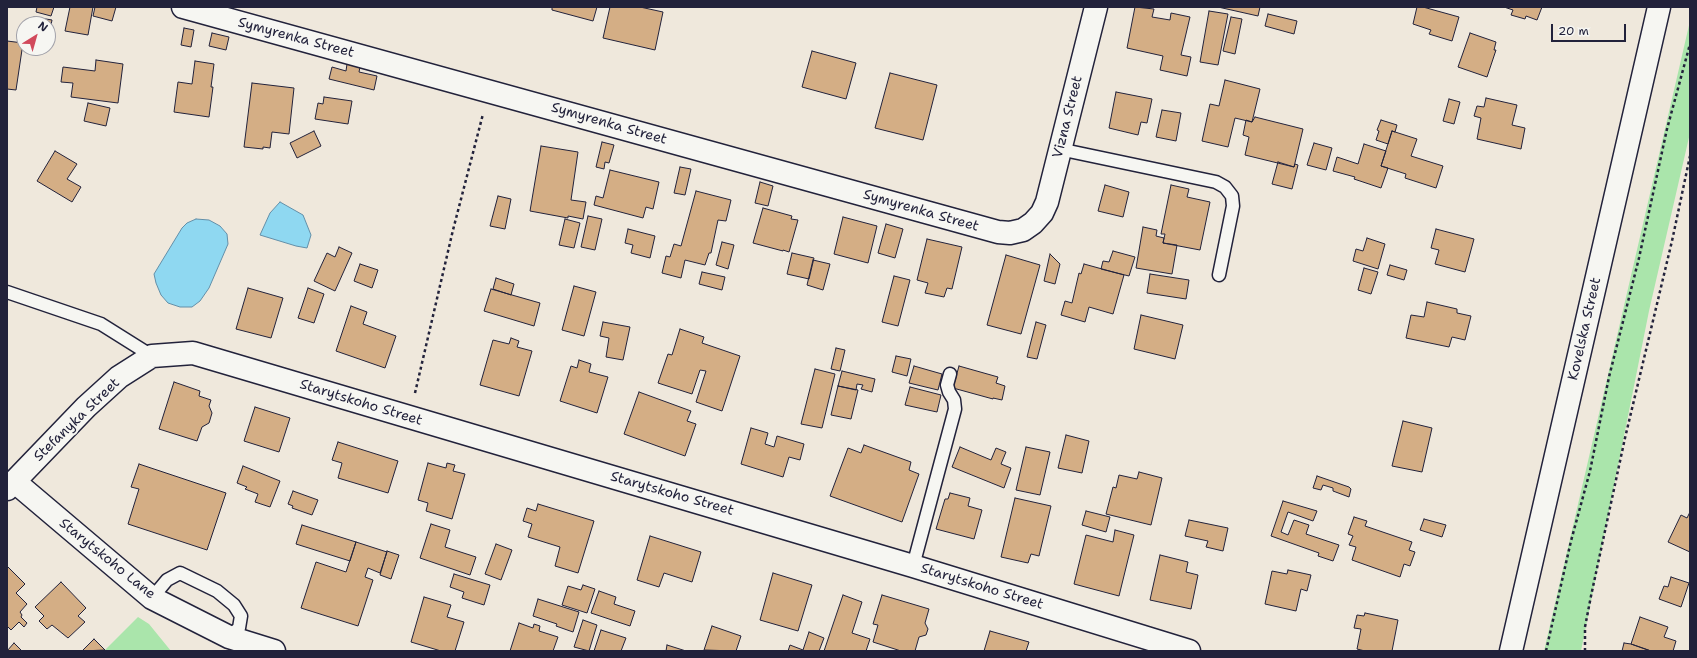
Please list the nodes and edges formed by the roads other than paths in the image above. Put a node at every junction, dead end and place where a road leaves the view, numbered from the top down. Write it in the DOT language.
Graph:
graph roads {
  1 [pos="183,7"];
  2 [pos="1096,7"];
  3 [pos="1659,7"];
  4 [pos="1059,149"];
  5 [pos="1033,223"];
  6 [pos="1219,275"];
  7 [pos="7,292"];
  8 [pos="152,356"];
  9 [pos="950,374"];
  10 [pos="11,486"];
  11 [pos="913,566"];
  12 [pos="152,598"];
  13 [pos="229,636"];
  14 [pos="274,651"];
  15 [pos="1189,651"];
  16 [pos="1511,651"];
  1 -- 5 [label="street, Symyrenka Street"];
  2 -- 4 [label="street, Vizna Street"];
  3 -- 16 [label="street, Kovelska Street"];
  4 -- 5 [label="street, Vizna Street"];
  4 -- 6 [label="lane"];
  7 -- 8 [label="lane"];
  8 -- 10 [label="street, Stefanyka Street"];
  8 -- 11 [label="street, Starytskoho Street"];
  9 -- 11 [label="lane"];
  10 -- 12 [label="street, Starytskoho Lane"];
  11 -- 15 [label="street, Starytskoho Street"];
  12 -- 13 [label="street, Starytskoho Lane"];
  12 -- 13 [label="lane"];
  13 -- 14 [label="street, Starytskoho Lane"];
}
